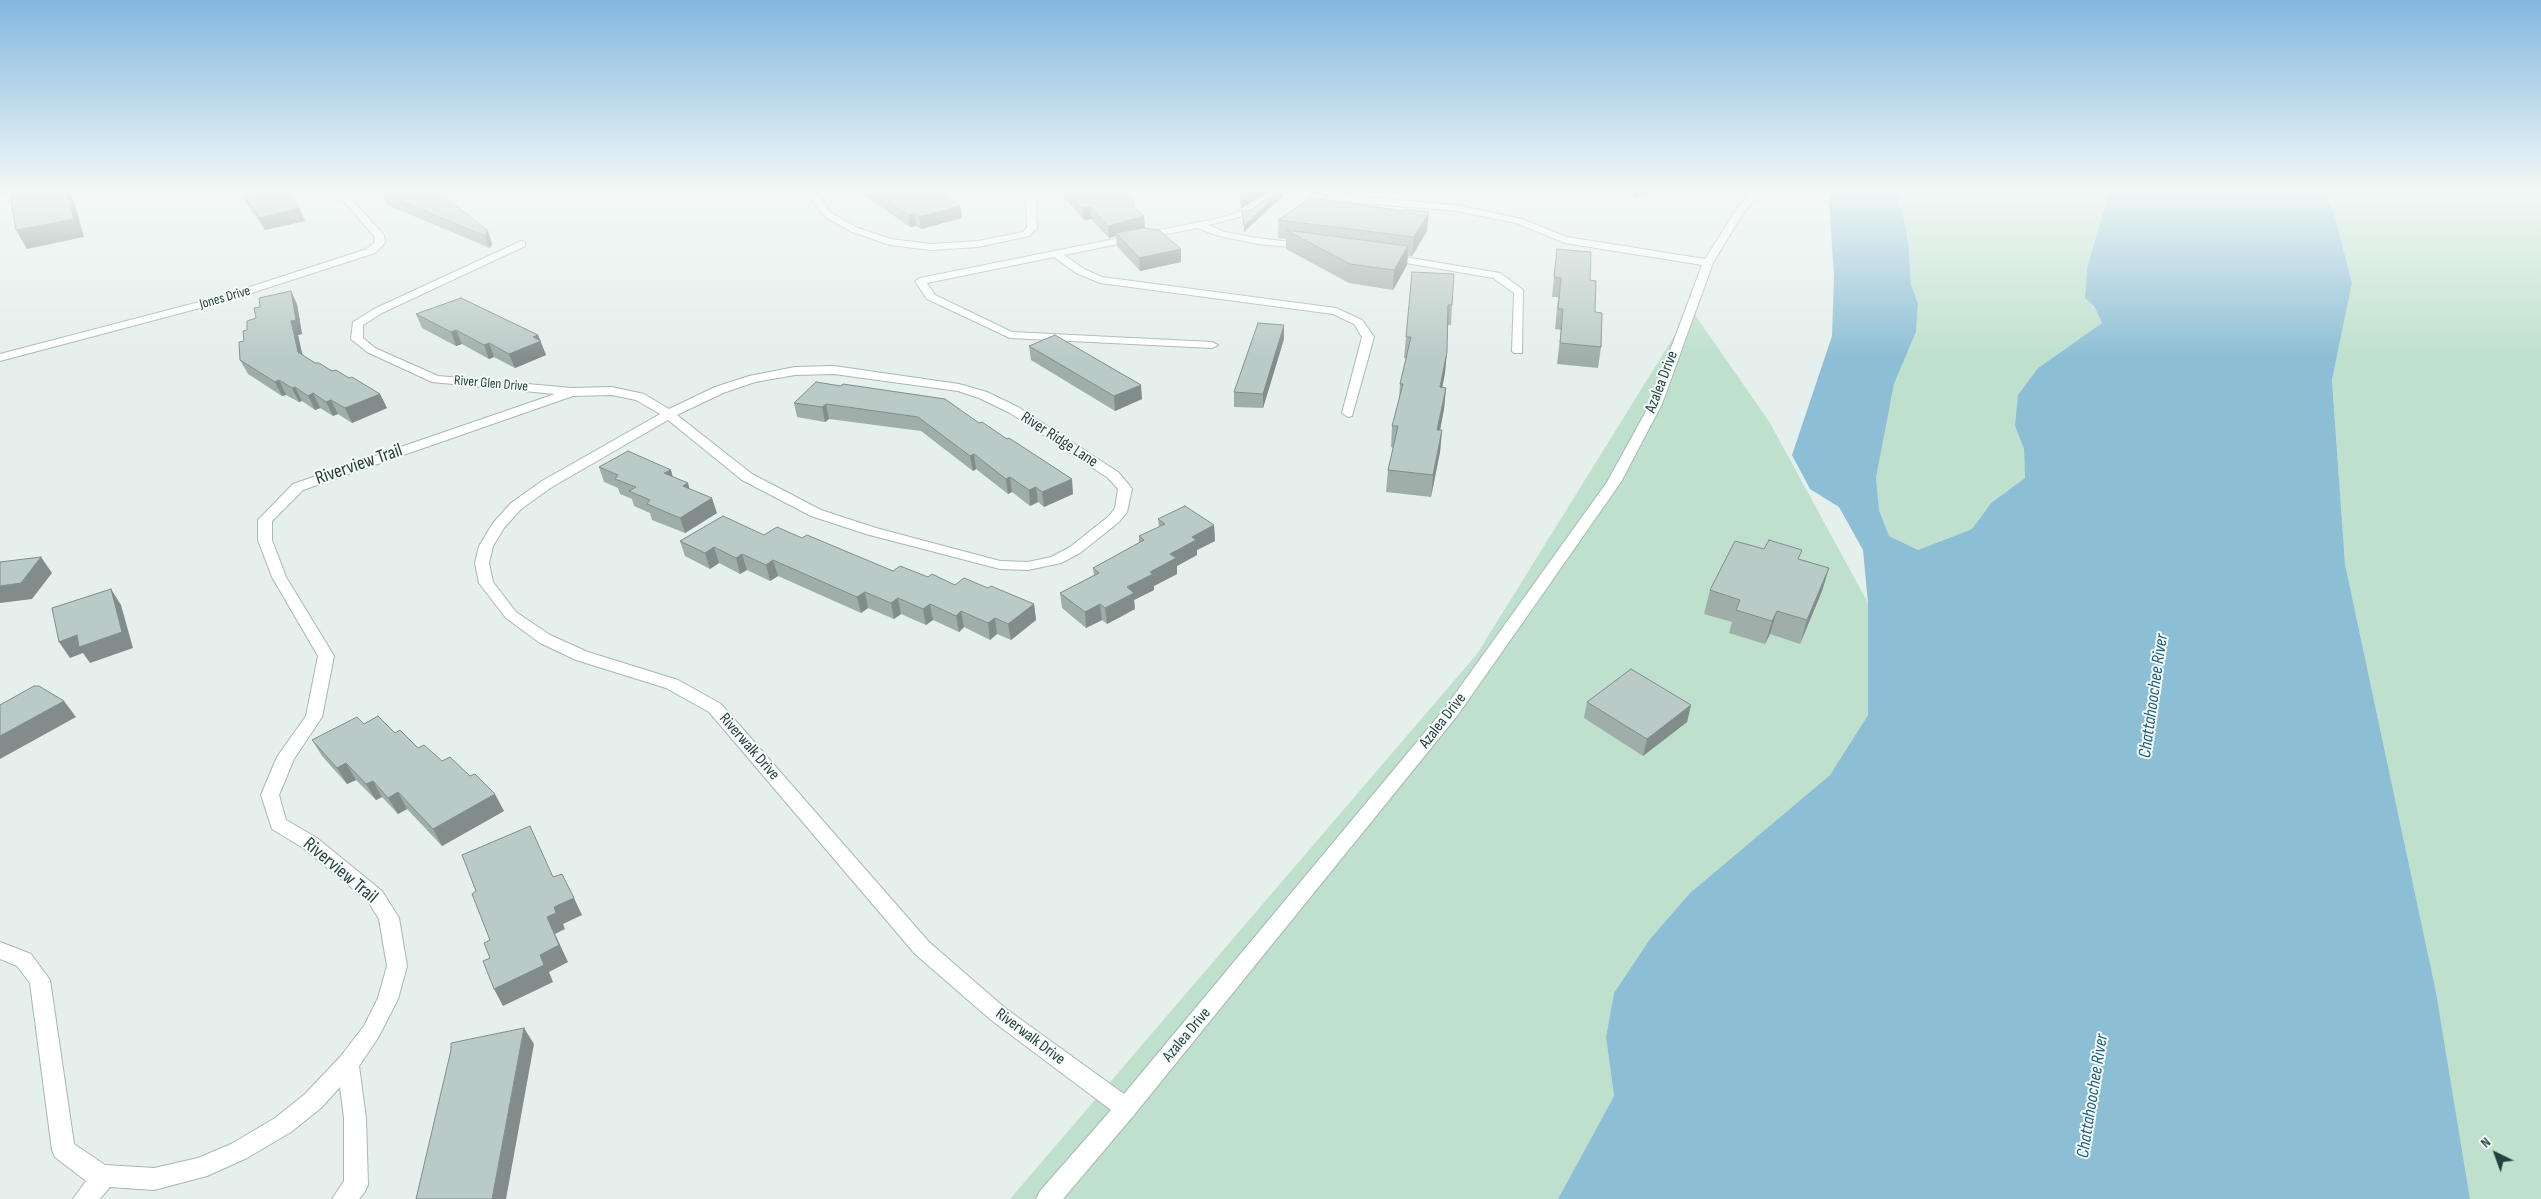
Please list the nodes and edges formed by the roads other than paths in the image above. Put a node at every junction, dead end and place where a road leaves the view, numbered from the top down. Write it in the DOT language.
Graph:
graph roads {
  1 [pos="376,247"];
  2 [pos="515,247"];
  3 [pos="1083,247"];
  4 [pos="1307,247"];
  5 [pos="1606,247"];
  6 [pos="1718,247"];
  7 [pos="1316,248"];
  8 [pos="1058,255"];
  9 [pos="1374,255"];
  10 [pos="1708,264"];
  11 [pos="1212,345"];
  12 [pos="1518,351"];
  13 [pos="0,358"];
  14 [pos="572,392"];
  15 [pos="1348,413"];
  16 [pos="669,414"];
  17 [pos="0,950"];
  18 [pos="348,1064"];
  19 [pos="1126,1108"];
  20 [pos="105,1176"];
  21 [pos="85,1199"];
  22 [pos="344,1199"];
  23 [pos="1048,1199"];
  1 -- 13 [label="street, Jones Drive"];
  2 -- 14 [label="street, River Glen Drive"];
  3 -- 8 [label="street"];
  4 -- 7 [label="street"];
  5 -- 10 [label="street"];
  6 -- 10 [label="street, Azalea Drive"];
  8 -- 11 [label="street"];
  8 -- 15 [label="street"];
  9 -- 12 [label="street"];
  10 -- 19 [label="street, Azalea Drive"];
  14 -- 16 [label="street, River Glen Drive"];
  14 -- 18 [label="street, Riverview Trail"];
  16 -- 16 [label="street, River Ridge Lane"];
  16 -- 19 [label="street, Riverwalk Drive"];
  17 -- 20 [label="street, Riverview Trail"];
  18 -- 20 [label="street, Riverview Trail"];
  18 -- 22 [label="street"];
  19 -- 23 [label="street, Azalea Drive"];
  20 -- 21 [label="street"];
}
